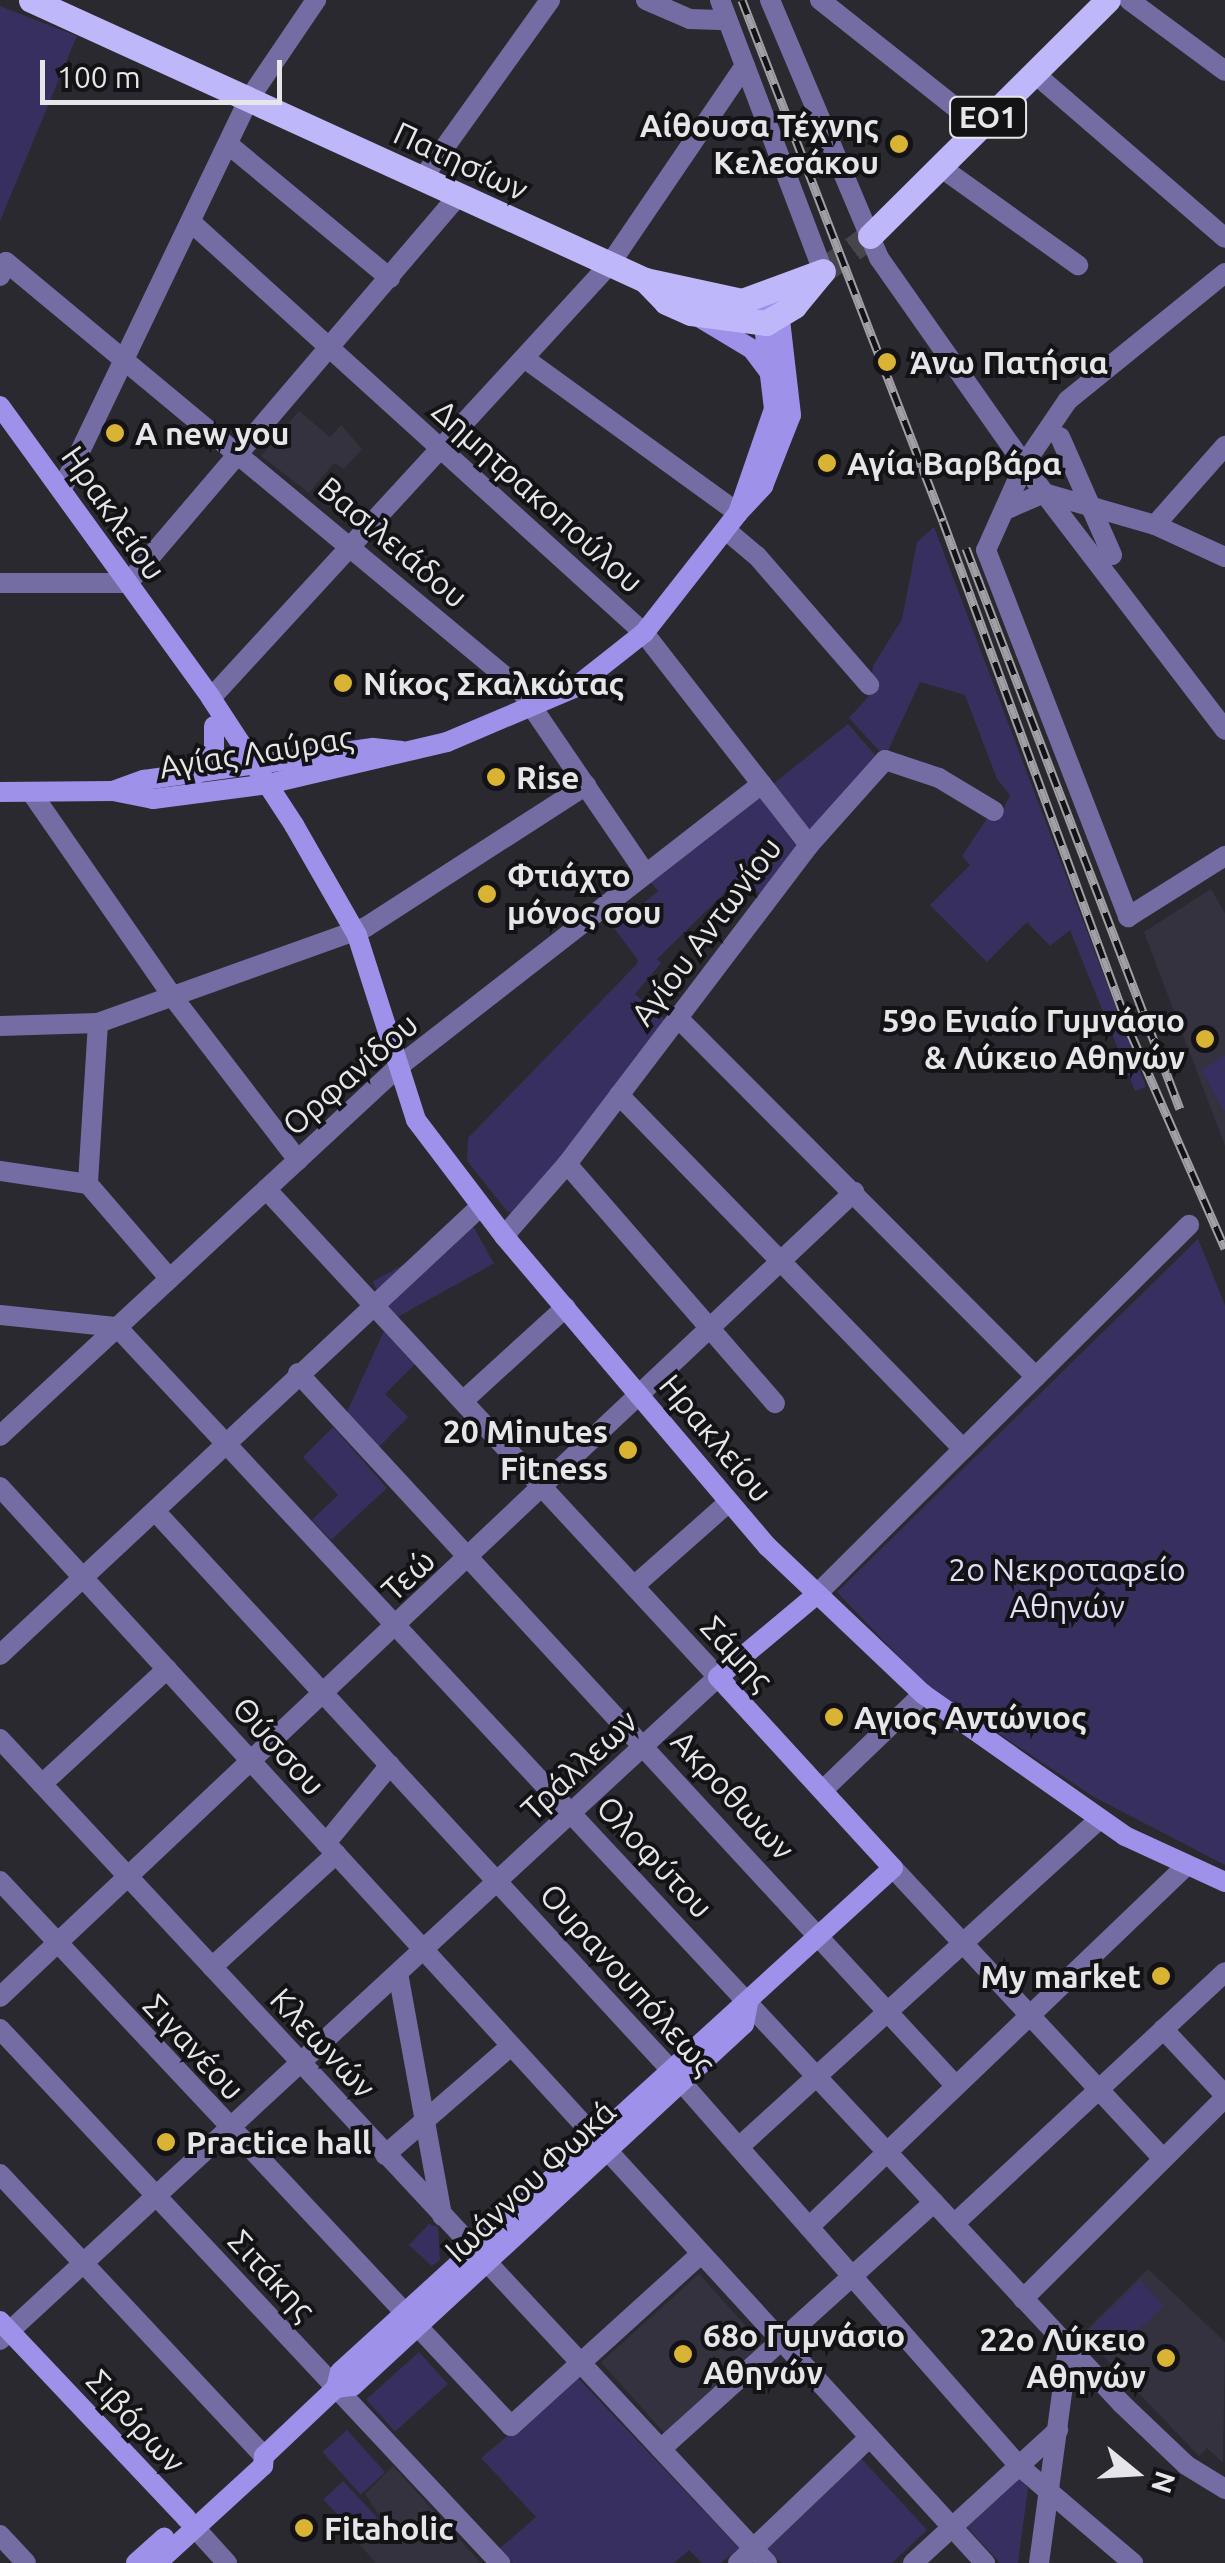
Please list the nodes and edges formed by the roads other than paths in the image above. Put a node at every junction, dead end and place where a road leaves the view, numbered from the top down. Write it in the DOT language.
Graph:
graph roads {
  1 [pos="33,0"];
  2 [pos="316,0"];
  3 [pos="550,0"];
  4 [pos="646,0"];
  5 [pos="820,0"];
  6 [pos="1108,0"];
  7 [pos="1129,0"];
  8 [pos="771,1"];
  9 [pos="724,10"];
  10 [pos="745,65"];
  11 [pos="1225,71"];
  12 [pos="1034,73"];
  13 [pos="249,99"];
  14 [pos="979,126"];
  15 [pos="229,145"];
  16 [pos="940,166"];
  17 [pos="422,179"];
  18 [pos="458,196"];
  19 [pos="192,223"];
  20 [pos="870,236"];
  21 [pos="1225,238"];
  22 [pos="610,264"];
  23 [pos="1078,265"];
  24 [pos="3,269"];
  25 [pos="823,271"];
  26 [pos="1225,273"];
  27 [pos="390,278"];
  28 [pos="646,280"];
  29 [pos="770,308"];
  30 [pos="691,313"];
  31 [pos="332,346"];
  32 [pos="524,358"];
  33 [pos="128,360"];
  34 [pos="774,379"];
  35 [pos="1068,400"];
  36 [pos="0,406"];
  37 [pos="1060,436"];
  38 [pos="1008,441"];
  39 [pos="1225,446"];
  40 [pos="440,449"];
  41 [pos="242,454"];
  42 [pos="1025,463"];
  43 [pos="62,489"];
  44 [pos="1044,492"];
  45 [pos="1094,506"];
  46 [pos="1001,514"];
  47 [pos="732,522"];
  48 [pos="1147,523"];
  49 [pos="352,545"];
  50 [pos="1112,555"];
  51 [pos="1225,558"];
  52 [pos="0,583"];
  53 [pos="128,583"];
  54 [pos="1118,594"];
  55 [pos="644,633"];
  56 [pos="176,656"];
  57 [pos="869,686"];
  58 [pos="211,698"];
  59 [pos="536,709"];
  60 [pos="214,726"];
  61 [pos="1225,730"];
  62 [pos="406,752"];
  63 [pos="333,772"];
  64 [pos="197,774"];
  65 [pos="255,777"];
  66 [pos="762,784"];
  67 [pos="586,785"];
  68 [pos="113,791"];
  69 [pos="0,792"];
  70 [pos="32,792"];
  71 [pos="994,811"];
  72 [pos="294,825"];
  73 [pos="810,845"];
  74 [pos="1225,856"];
  75 [pos="646,874"];
  76 [pos="327,887"];
  77 [pos="354,929"];
  78 [pos="172,996"];
  79 [pos="678,1018"];
  80 [pos="98,1023"];
  81 [pos="0,1026"];
  82 [pos="398,1067"];
  83 [pos="619,1095"];
  84 [pos="298,1160"];
  85 [pos="567,1164"];
  86 [pos="0,1170"];
  87 [pos="88,1184"];
  88 [pos="266,1189"];
  89 [pos="854,1192"];
  90 [pos="480,1206"];
  91 [pos="1189,1224"];
  92 [pos="504,1236"];
  93 [pos="781,1262"];
  94 [pos="170,1278"];
  95 [pos="371,1304"];
  96 [pos="566,1307"];
  97 [pos="0,1315"];
  98 [pos="118,1327"];
  99 [pos="711,1330"];
  100 [pos="298,1373"];
  101 [pos="1036,1377"];
  102 [pos="643,1396"];
  103 [pos="463,1401"];
  104 [pos="775,1403"];
  105 [pos="0,1436"];
  106 [pos="227,1444"];
  107 [pos="963,1449"];
  108 [pos="0,1488"];
  109 [pos="543,1489"];
  110 [pos="729,1502"];
  111 [pos="155,1511"];
  112 [pos="470,1558"];
  113 [pos="83,1578"];
  114 [pos="634,1586"];
  115 [pos="815,1596"];
  116 [pos="398,1626"];
  117 [pos="0,1655"];
  118 [pos="167,1668"];
  119 [pos="718,1677"];
  120 [pos="324,1694"];
  121 [pos="923,1694"];
  122 [pos="0,1740"];
  123 [pos="644,1745"];
  124 [pos="253,1761"];
  125 [pos="390,1765"];
  126 [pos="42,1784"];
  127 [pos="823,1790"];
  128 [pos="572,1812"];
  129 [pos="1099,1819"];
  130 [pos="331,1849"];
  131 [pos="1186,1866"];
  132 [pos="894,1868"];
  133 [pos="128,1878"];
  134 [pos="498,1880"];
  135 [pos="0,1881"];
  136 [pos="1225,1882"];
  137 [pos="822,1934"];
  138 [pos="963,1942"];
  139 [pos="58,1943"];
  140 [pos="423,1950"];
  141 [pos="212,1967"];
  142 [pos="1225,1972"];
  143 [pos="398,1973"];
  144 [pos="0,1998"];
  145 [pos="748,2002"];
  146 [pos="888,2010"];
  147 [pos="1030,2015"];
  148 [pos="0,2029"];
  149 [pos="1163,2029"];
  150 [pos="511,2046"];
  151 [pos="300,2062"];
  152 [pos="675,2075"];
  153 [pos="817,2076"];
  154 [pos="956,2086"];
  155 [pos="1099,2089"];
  156 [pos="1225,2097"];
  157 [pos="425,2120"];
  158 [pos="229,2128"];
  159 [pos="600,2144"];
  160 [pos="739,2147"];
  161 [pos="888,2152"];
  162 [pos="385,2155"];
  163 [pos="1163,2159"];
  164 [pos="0,2174"];
  165 [pos="156,2196"];
  166 [pos="934,2202"];
  167 [pos="442,2218"];
  168 [pos="954,2224"];
  169 [pos="808,2227"];
  170 [pos="701,2254"];
  171 [pos="479,2256"];
  172 [pos="82,2264"];
  173 [pos="852,2276"];
  174 [pos="1023,2299"];
  175 [pos="410,2320"];
  176 [pos="3,2331"];
  177 [pos="780,2340"];
  178 [pos="1068,2348"];
  179 [pos="579,2364"];
  180 [pos="336,2388"];
  181 [pos="1058,2430"];
  182 [pos="870,2438"];
  183 [pos="660,2450"];
  184 [pos="264,2456"];
  185 [pos="1019,2466"];
  186 [pos="1225,2489"];
  187 [pos="1049,2494"];
  188 [pos="190,2523"];
  189 [pos="952,2527"];
  190 [pos="0,2535"];
  191 [pos="752,2558"];
  192 [pos="26,2563"];
  193 [pos="136,2563"];
  194 [pos="157,2563"];
  195 [pos="227,2563"];
  196 [pos="500,2563"];
  197 [pos="913,2563"];
  198 [pos="985,2563"];
  199 [pos="1039,2563"];
  200 [pos="1132,2563"];
  1 -- 13 [label="main road, Πατησίων"];
  2 -- 13 [label="street"];
  3 -- 17 [label="street"];
  4 -- 9 [label="street"];
  5 -- 14 [label="street"];
  6 -- 12 [label="main road, ΕΟ1"];
  7 -- 11 [label="street"];
  8 -- 20 [label="street"];
  9 -- 10 [label="street"];
  10 -- 22 [label="street"];
  10 -- 25 [label="street"];
  12 -- 14 [label="main road, ΕΟ1"];
  12 -- 21 [label="street"];
  13 -- 15 [label="street"];
  13 -- 17 [label="main road, Πατησίων"];
  14 -- 16 [label="main road, ΕΟ1"];
  15 -- 19 [label="street"];
  15 -- 27 [label="street"];
  16 -- 20 [label="main road, ΕΟ1"];
  16 -- 23 [label="street"];
  17 -- 18 [label="main road, Πατησίων"];
  18 -- 22 [label="main road, Πατησίων"];
  18 -- 27 [label="street"];
  19 -- 31 [label="street, Δημητρακοπούλου"];
  19 -- 33 [label="street"];
  20 -- 38 [label="street"];
  22 -- 28 [label="main road, Πατησίων"];
  22 -- 32 [label="street"];
  24 -- 33 [label="street, Βασιλειάδου"];
  25 -- 29 [label="main road"];
  26 -- 35 [label="street"];
  27 -- 31 [label="street"];
  28 -- 29 [label="main road, Πατησίων"];
  28 -- 30 [label="main road, Πατησίων"];
  29 -- 30 [label="main road, Πατησίων"];
  29 -- 34 [label="street, Αγίας Λαύρας"];
  29 -- 47 [label="street, Αγίας Λαύρας"];
  30 -- 34 [label="street"];
  31 -- 40 [label="street, Δημητρακοπούλου"];
  31 -- 41 [label="street"];
  32 -- 40 [label="street"];
  32 -- 47 [label="street"];
  33 -- 41 [label="street, Βασιλειάδου"];
  33 -- 43 [label="street"];
  34 -- 47 [label="street, Αγίας Λαύρας"];
  35 -- 37 [label="street"];
  35 -- 42 [label="street"];
  36 -- 43 [label="street, Ηρακλείου"];
  37 -- 42 [label="street"];
  37 -- 45 [label="street"];
  38 -- 42 [label="street"];
  38 -- 46 [label="street"];
  39 -- 48 [label="street"];
  40 -- 49 [label="street"];
  40 -- 55 [label="street, Δημητρακοπούλου"];
  41 -- 49 [label="street, Βασιλειάδου"];
  41 -- 53 [label="street"];
  42 -- 44 [label="street"];
  42 -- 46 [label="street"];
  43 -- 53 [label="street, Ηρακλείου"];
  44 -- 45 [label="street"];
  44 -- 46 [label="street"];
  44 -- 54 [label="street"];
  45 -- 48 [label="street"];
  45 -- 50 [label="street"];
  46 -- 74 [label="street"];
  47 -- 55 [label="street, Αγίας Λαύρας"];
  47 -- 57 [label="street"];
  48 -- 50 [label="street"];
  48 -- 51 [label="street"];
  49 -- 58 [label="street"];
  49 -- 59 [label="street, Βασιλειάδου"];
  50 -- 54 [label="street"];
  52 -- 53 [label="street"];
  53 -- 56 [label="street, Ηρακλείου"];
  54 -- 61 [label="street"];
  55 -- 59 [label="street, Αγίας Λαύρας"];
  55 -- 66 [label="street, Δημητρακοπούλου"];
  56 -- 58 [label="street, Ηρακλείου"];
  56 -- 60 [label="street, Ηρακλείου"];
  58 -- 65 [label="street, Ηρακλείου"];
  59 -- 62 [label="street, Αγίας Λαύρας"];
  59 -- 67 [label="street, Βασιλειάδου"];
  60 -- 64 [label="street"];
  60 -- 65 [label="street, Ηρακλείου"];
  62 -- 63 [label="street, Αγίας Λαύρας"];
  62 -- 65 [label="street, Αγίας Λαύρας"];
  63 -- 65 [label="street, Αγίας Λαύρας"];
  63 -- 72 [label="street"];
  64 -- 65 [label="street, Αγίας Λαύρας"];
  64 -- 68 [label="street, Αγίας Λαύρας"];
  65 -- 68 [label="street, Αγίας Λαύρας"];
  65 -- 72 [label="street, Ηρακλείου"];
  65 -- 76 [label="street, Ηρακλείου"];
  66 -- 73 [label="street, Δημητρακοπούλου"];
  66 -- 75 [label="street, Ορφανίδου"];
  67 -- 75 [label="street, Βασιλειάδου"];
  67 -- 77 [label="street"];
  68 -- 70 [label="street, Αγίας Λαύρας"];
  69 -- 70 [label="street, Αγίας Λαύρας"];
  70 -- 78 [label="street"];
  71 -- 73 [label="street, Αγίου Αντωνίου"];
  72 -- 76 [label="street, Ηρακλείου"];
  73 -- 79 [label="street, Αγίου Αντωνίου"];
  75 -- 82 [label="street, Ορφανίδου"];
  76 -- 77 [label="street, Ηρακλείου"];
  77 -- 78 [label="street"];
  77 -- 82 [label="street, Ηρακλείου"];
  78 -- 80 [label="street"];
  78 -- 84 [label="street"];
  79 -- 83 [label="street, Αγίου Αντωνίου"];
  79 -- 89 [label="street"];
  80 -- 81 [label="street"];
  80 -- 87 [label="street"];
  82 -- 84 [label="street, Ορφανίδου"];
  82 -- 90 [label="street, Ηρακλείου"];
  83 -- 85 [label="street, Αγίου Αντωνίου"];
  83 -- 93 [label="street"];
  84 -- 88 [label="street, Ορφανίδου"];
  85 -- 92 [label="street, Αγίου Αντωνίου"];
  85 -- 99 [label="street"];
  86 -- 87 [label="street"];
  87 -- 94 [label="street"];
  88 -- 94 [label="street, Ορφανίδου"];
  88 -- 95 [label="street, Σάμης"];
  89 -- 93 [label="street, Τεώ"];
  89 -- 101 [label="street"];
  90 -- 92 [label="street, Ηρακλείου"];
  90 -- 95 [label="street"];
  91 -- 101 [label="street, Τράλλεων"];
  92 -- 96 [label="street, Ηρακλείου"];
  93 -- 99 [label="street, Τεώ"];
  93 -- 107 [label="street"];
  94 -- 98 [label="street, Ορφανίδου"];
  95 -- 100 [label="street"];
  95 -- 103 [label="street, Σάμης"];
  96 -- 102 [label="street, Ηρακλείου"];
  96 -- 103 [label="street"];
  97 -- 98 [label="street"];
  98 -- 105 [label="street, Ορφανίδου"];
  98 -- 106 [label="street, Ολοφύτου"];
  99 -- 102 [label="street, Τεώ"];
  99 -- 104 [label="street"];
  100 -- 106 [label="street"];
  100 -- 112 [label="street, Ακροθωων"];
  101 -- 107 [label="street, Τράλλεων"];
  102 -- 109 [label="street, Τεώ"];
  102 -- 110 [label="street, Ηρακλείου"];
  103 -- 109 [label="street, Σάμης"];
  106 -- 111 [label="street"];
  106 -- 116 [label="street, Ολοφύτου"];
  107 -- 115 [label="street, Τράλλεων"];
  108 -- 113 [label="street, Θύσσου"];
  109 -- 112 [label="street, Τεώ"];
  109 -- 114 [label="street, Σάμης"];
  110 -- 114 [label="street"];
  110 -- 115 [label="street, Ηρακλείου"];
  111 -- 113 [label="street"];
  111 -- 120 [label="street, Ουρανουπόλεως"];
  112 -- 116 [label="street, Τεώ"];
  112 -- 123 [label="street, Ακροθωων"];
  113 -- 117 [label="street"];
  113 -- 118 [label="street, Θύσσου"];
  114 -- 119 [label="street, Σάμης"];
  115 -- 119 [label="street, Τράλλεων"];
  115 -- 121 [label="street, Ηρακλείου"];
  116 -- 120 [label="street, Τεώ"];
  116 -- 128 [label="street, Ολοφύτου"];
  118 -- 124 [label="street, Θύσσου"];
  118 -- 126 [label="street"];
  119 -- 123 [label="street, Τράλλεων"];
  119 -- 127 [label="street, Σάμης"];
  120 -- 124 [label="street, Τεώ"];
  120 -- 125 [label="street, Ουρανουπόλεως"];
  121 -- 127 [label="street"];
  121 -- 129 [label="street, Ηρακλείου"];
  122 -- 126 [label="street, Κλεωνών"];
  123 -- 128 [label="street, Τράλλεων"];
  123 -- 137 [label="street, Ακροθωων"];
  124 -- 130 [label="street, Θύσσου"];
  124 -- 133 [label="street, Τεώ"];
  125 -- 130 [label="street"];
  125 -- 134 [label="street, Ουρανουπόλεως"];
  126 -- 133 [label="street, Κλεωνών"];
  127 -- 132 [label="street, Σάμης"];
  128 -- 134 [label="street, Τράλλεων"];
  128 -- 145 [label="street, Ολοφύτου"];
  129 -- 131 [label="street, Ηρακλείου"];
  129 -- 138 [label="street"];
  130 -- 140 [label="street, Θύσσου"];
  130 -- 141 [label="street"];
  131 -- 136 [label="street, Ηρακλείου"];
  131 -- 147 [label="street"];
  132 -- 137 [label="street, Ιωάννου Φωκά"];
  132 -- 138 [label="street, Σάμης"];
  133 -- 139 [label="street, Τεώ"];
  133 -- 141 [label="street, Κλεωνών"];
  134 -- 140 [label="street, Τράλλεων"];
  134 -- 152 [label="street, Ουρανουπόλεως"];
  135 -- 139 [label="street, Σιγανέου"];
  137 -- 145 [label="street, Ιωάννου Φωκά"];
  137 -- 146 [label="street, Ακροθωων"];
  138 -- 146 [label="street"];
  138 -- 147 [label="street, Σάμης"];
  139 -- 144 [label="street, Τεώ"];
  139 -- 158 [label="street, Σιγανέου"];
  140 -- 143 [label="street, Τράλλεων"];
  140 -- 150 [label="street, Θύσσου"];
  141 -- 151 [label="street, Κλεωνών"];
  142 -- 149 [label="street"];
  143 -- 151 [label="street, Τράλλεων"];
  143 -- 157 [label="street"];
  145 -- 152 [label="street, Ιωάννου Φωκά"];
  145 -- 153 [label="street, Ολοφύτου"];
  146 -- 153 [label="street"];
  146 -- 154 [label="street, Ακροθωων"];
  147 -- 154 [label="street"];
  147 -- 155 [label="street, Σάμης"];
  148 -- 165 [label="street, Σιτάκης"];
  149 -- 155 [label="street"];
  149 -- 156 [label="street"];
  150 -- 157 [label="street"];
  150 -- 159 [label="street, Θύσσου"];
  151 -- 158 [label="street, Τράλλεων"];
  151 -- 162 [label="street, Κλεωνών"];
  152 -- 159 [label="street, Ιωάννου Φωκά"];
  152 -- 160 [label="street, Ουρανουπόλεως"];
  153 -- 160 [label="street"];
  153 -- 161 [label="street, Ολοφύτου"];
  154 -- 161 [label="street"];
  155 -- 163 [label="street, Σάμης"];
  155 -- 168 [label="street"];
  156 -- 163 [label="street"];
  157 -- 162 [label="street"];
  157 -- 167 [label="street"];
  158 -- 165 [label="street, Τράλλεων"];
  158 -- 175 [label="street, Σιγανέου"];
  159 -- 170 [label="street, Θύσσου"];
  159 -- 171 [label="street, Ιωάννου Φωκά"];
  160 -- 169 [label="street, Ουρανουπόλεως"];
  161 -- 166 [label="street, Ολοφύτου"];
  161 -- 169 [label="street"];
  162 -- 167 [label="street, Κλεωνών"];
  163 -- 174 [label="street"];
  164 -- 172 [label="street"];
  165 -- 172 [label="street, Τράλλεων"];
  165 -- 180 [label="street, Σιτάκης"];
  166 -- 168 [label="street, Ολοφύτου"];
  166 -- 173 [label="street"];
  167 -- 171 [label="street, Κλεωνών"];
  168 -- 174 [label="street, Ολοφύτου"];
  169 -- 173 [label="street, Ουρανουπόλεως"];
  170 -- 177 [label="street, Θύσσου"];
  170 -- 179 [label="street"];
  171 -- 175 [label="street, Ιωάννου Φωκά"];
  171 -- 179 [label="street, Κλεωνών"];
  172 -- 176 [label="street, Τράλλεων"];
  172 -- 184 [label="street"];
  173 -- 177 [label="street"];
  173 -- 185 [label="street, Ουρανουπόλεως"];
  174 -- 178 [label="street, Ολοφύτου"];
  175 -- 179 [label="street, Σιγανέου"];
  175 -- 180 [label="street, Ιωάννου Φωκά"];
  176 -- 188 [label="street, Σιβόρων"];
  177 -- 182 [label="street, Θύσσου"];
  177 -- 183 [label="street"];
  178 -- 181 [label="street"];
  178 -- 186 [label="street, Ολοφύτου"];
  179 -- 183 [label="street, Κλεωνών"];
  180 -- 184 [label="street, Ιωάννου Φωκά"];
  180 -- 196 [label="street, Σιτάκης"];
  181 -- 185 [label="street"];
  181 -- 187 [label="street"];
  182 -- 189 [label="street, Θύσσου"];
  182 -- 191 [label="street"];
  183 -- 191 [label="street, Κλεωνών"];
  184 -- 188 [label="street, Ιωάννου Φωκά"];
  185 -- 187 [label="street, Ουρανουπόλεως"];
  185 -- 189 [label="street"];
  187 -- 199 [label="street"];
  187 -- 200 [label="street, Ουρανουπόλεως"];
  188 -- 193 [label="street, Ιωάννου Φωκά"];
  188 -- 194 [label="street, Ιωάννου Φωκά"];
  188 -- 195 [label="street, Σιβόρων"];
  189 -- 197 [label="street"];
  189 -- 198 [label="street, Θύσσου"];
  190 -- 192 [label="street"];
}
